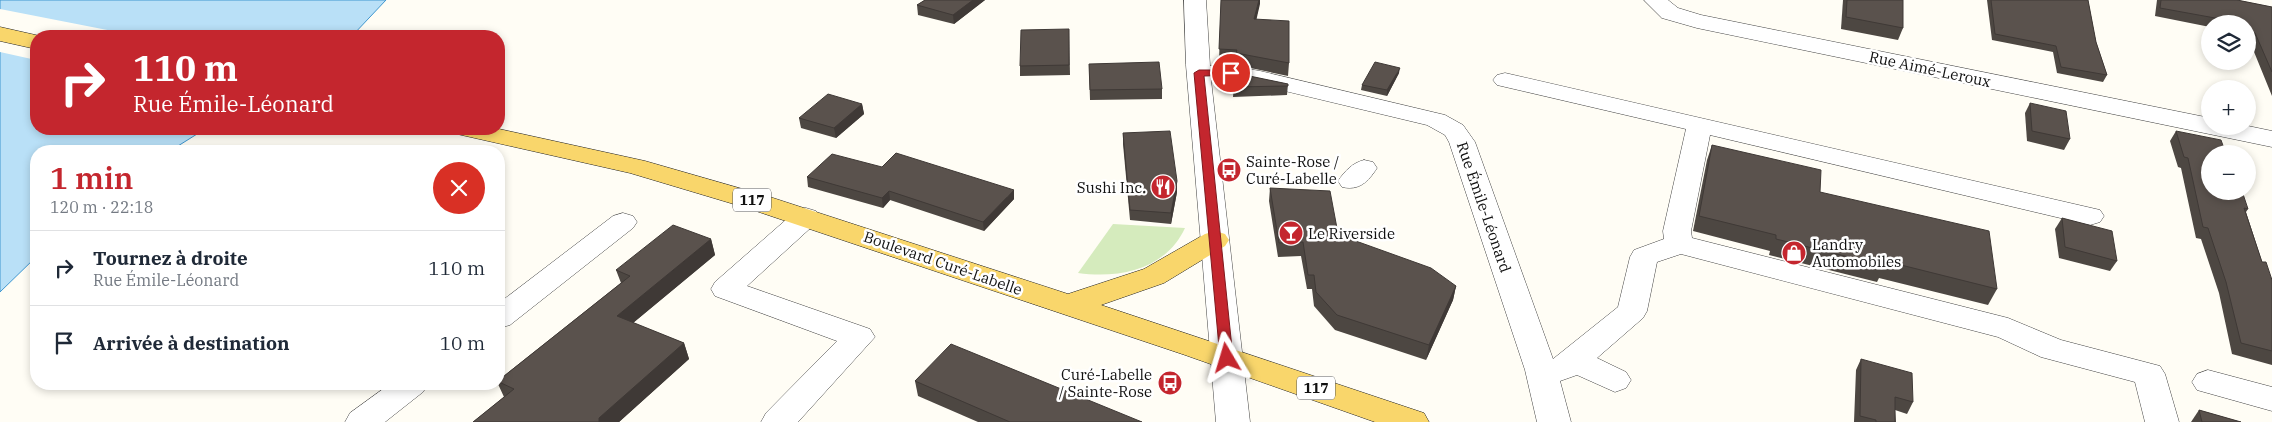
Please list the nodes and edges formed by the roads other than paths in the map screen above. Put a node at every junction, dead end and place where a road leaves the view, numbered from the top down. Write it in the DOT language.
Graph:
graph roads {
  1 [pos="1195,0"];
  2 [pos="1655,0"];
  3 [pos="0,34"];
  4 [pos="30,41"];
  5 [pos="1312,67"];
  6 [pos="1199,73"];
  7 [pos="1505,80"];
  8 [pos="1298,86"];
  9 [pos="2201,124"];
  10 [pos="1699,125"];
  11 [pos="493,135"];
  12 [pos="2253,135"];
  13 [pos="2272,139"];
  14 [pos="2090,216"];
  15 [pos="806,218"];
  16 [pos="624,222"];
  17 [pos="1215,240"];
  18 [pos="1679,244"];
  19 [pos="1068,305"];
  20 [pos="505,313"];
  21 [pos="1227,358"];
  22 [pos="1575,359"];
  23 [pos="1540,370"];
  24 [pos="1615,380"];
  25 [pos="2208,382"];
  26 [pos="404,390"];
  27 [pos="2272,399"];
  28 [pos="362,422"];
  29 [pos="778,422"];
  30 [pos="1233,422"];
  31 [pos="1412,422"];
  32 [pos="1554,422"];
  33 [pos="2162,422"];
  1 -- 6 [label="street"];
  2 -- 9 [label="street, Rue Aimé-Leroux"];
  3 -- 4 [label="main road"];
  5 -- 8 [label="street"];
  6 -- 8 [label="street, Rue Émile-Léonard"];
  6 -- 17 [label="street"];
  7 -- 10 [label="street"];
  8 -- 23 [label="street, Rue Émile-Léonard"];
  10 -- 14 [label="street"];
  10 -- 18 [label="street"];
  11 -- 15 [label="main road, Boulevard Curé-Labelle / 117"];
  12 -- 13 [label="street, Rue Aimé-Leroux"];
  15 -- 19 [label="main road, Boulevard Curé-Labelle / 117"];
  15 -- 29 [label="street"];
  16 -- 20 [label="street"];
  17 -- 19 [label="main road"];
  17 -- 21 [label="street"];
  18 -- 22 [label="street"];
  18 -- 33 [label="street"];
  19 -- 21 [label="main road, Boulevard Curé-Labelle / 117"];
  21 -- 30 [label="street"];
  21 -- 31 [label="main road, Boulevard Curé-Labelle / 117"];
  22 -- 23 [label="street"];
  22 -- 24 [label="street"];
  23 -- 32 [label="street, Rue Émile-Léonard"];
  25 -- 27 [label="street"];
  26 -- 28 [label="street"];
}
